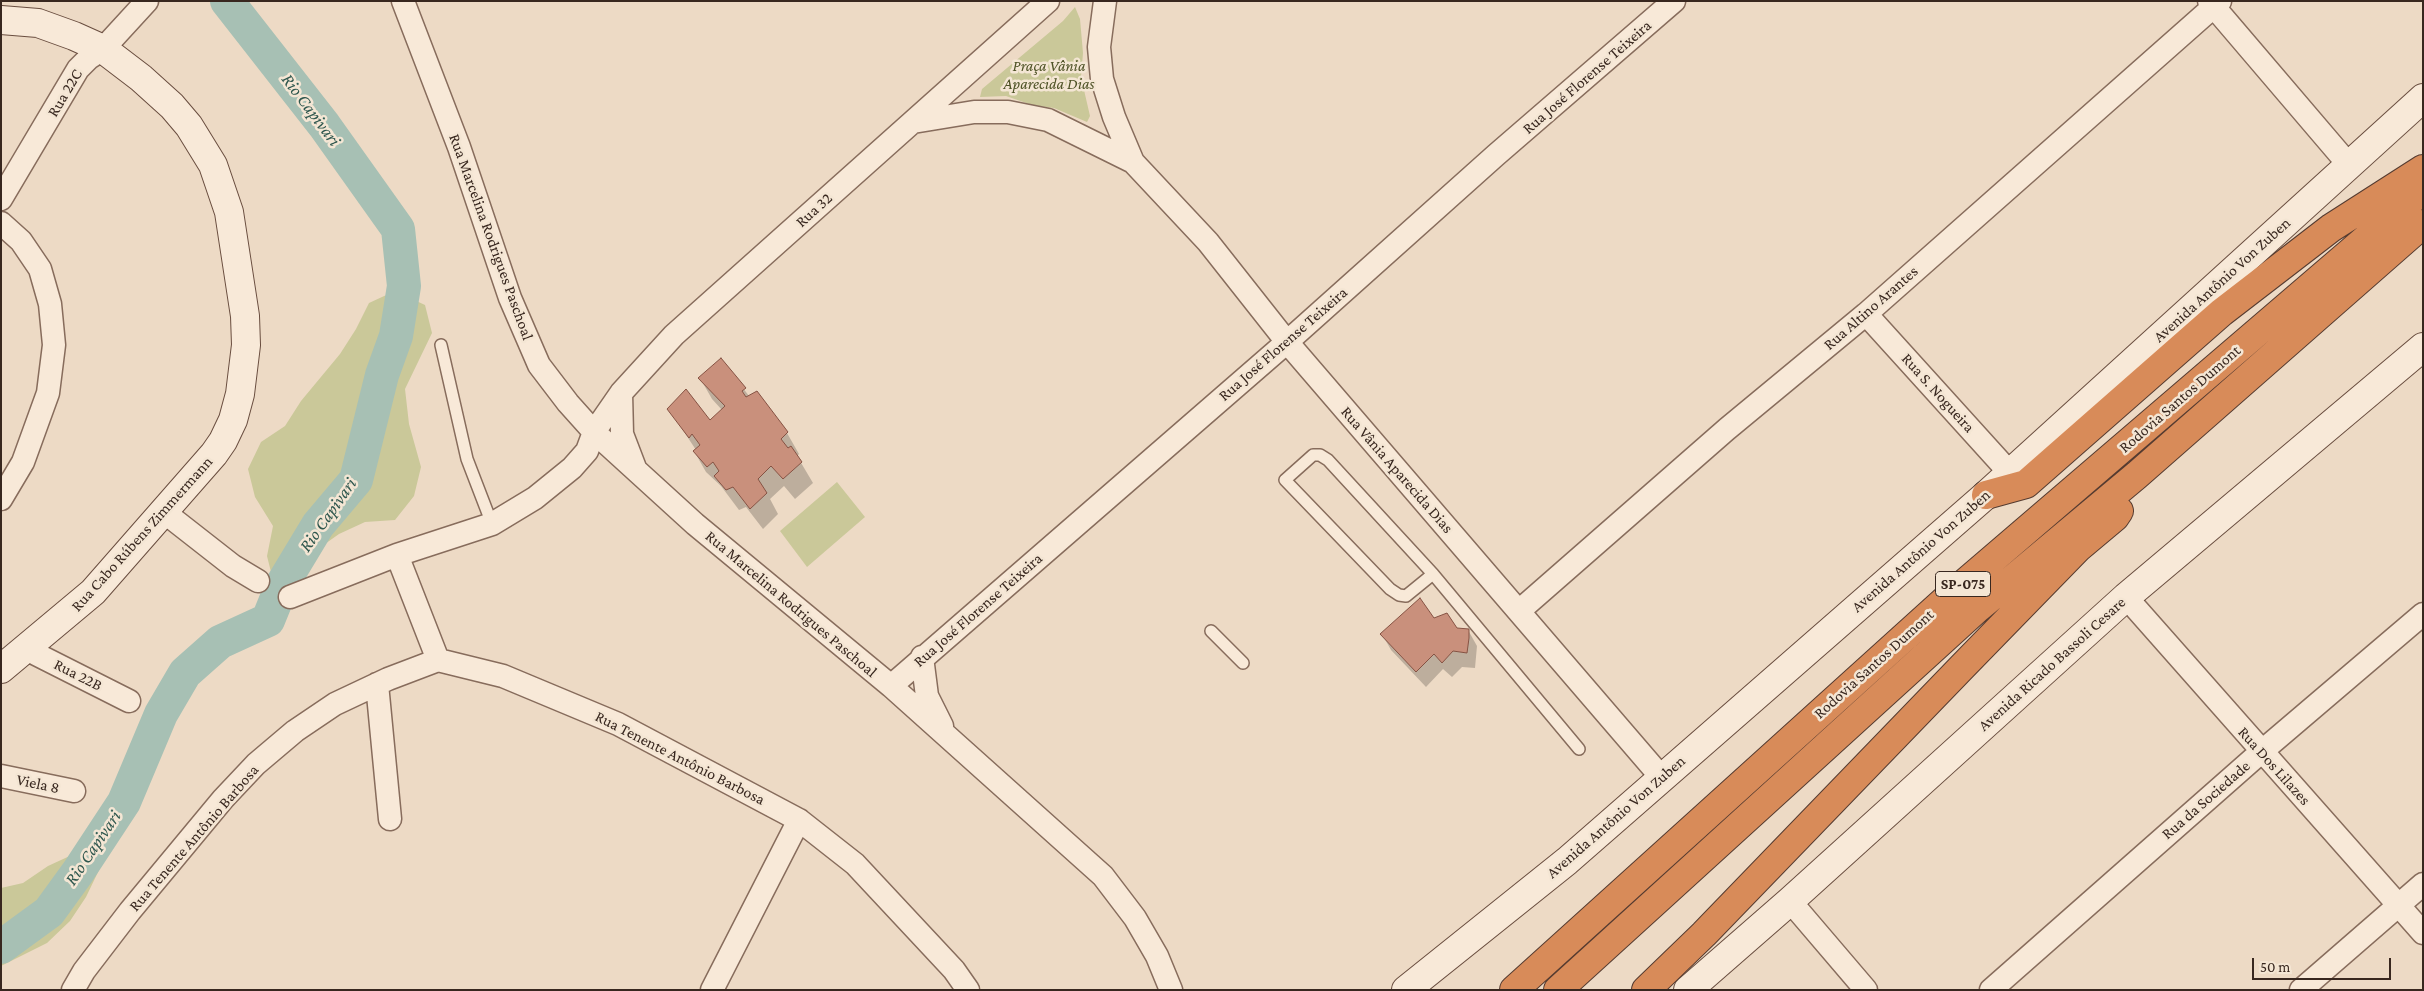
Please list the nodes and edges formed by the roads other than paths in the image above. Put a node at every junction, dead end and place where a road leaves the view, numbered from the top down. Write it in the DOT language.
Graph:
graph roads {
  1 [pos="147,1"];
  2 [pos="403,1"];
  3 [pos="1048,1"];
  4 [pos="1105,1"];
  5 [pos="1674,1"];
  6 [pos="2214,3"];
  7 [pos="1,20"];
  8 [pos="103,49"];
  9 [pos="2423,98"];
  10 [pos="914,122"];
  11 [pos="1133,162"];
  12 [pos="2349,165"];
  13 [pos="2423,169"];
  14 [pos="2423,190"];
  15 [pos="1,199"];
  16 [pos="1,223"];
  17 [pos="2423,224"];
  18 [pos="1866,314"];
  19 [pos="1287,342"];
  20 [pos="441,345"];
  21 [pos="2423,347"];
  22 [pos="621,393"];
  23 [pos="594,432"];
  24 [pos="636,472"];
  25 [pos="2010,473"];
  26 [pos="2137,475"];
  27 [pos="1986,495"];
  28 [pos="1,499"];
  29 [pos="164,512"];
  30 [pos="492,524"];
  31 [pos="397,555"];
  32 [pos="1433,574"];
  33 [pos="258,581"];
  34 [pos="290,597"];
  35 [pos="2126,597"];
  36 [pos="1520,611"];
  37 [pos="2423,614"];
  38 [pos="1211,631"];
  39 [pos="26,649"];
  40 [pos="922,657"];
  41 [pos="438,660"];
  42 [pos="1242,663"];
  43 [pos="1,669"];
  44 [pos="377,684"];
  45 [pos="891,686"];
  46 [pos="129,701"];
  47 [pos="947,736"];
  48 [pos="1579,749"];
  49 [pos="2261,752"];
  50 [pos="1,776"];
  51 [pos="1662,778"];
  52 [pos="74,791"];
  53 [pos="390,820"];
  54 [pos="799,820"];
  55 [pos="2423,884"];
  56 [pos="1790,901"];
  57 [pos="2398,905"];
  58 [pos="2423,933"];
  59 [pos="73,990"];
  60 [pos="712,990"];
  61 [pos="968,990"];
  62 [pos="1171,990"];
  63 [pos="1406,990"];
  64 [pos="1514,990"];
  65 [pos="1558,990"];
  66 [pos="1646,990"];
  67 [pos="1688,990"];
  68 [pos="1866,990"];
  69 [pos="1991,990"];
  70 [pos="2302,990"];
  1 -- 8 [label="street, Rua 22C"];
  2 -- 23 [label="street, Rua Marcelina Rodrigues Paschoal"];
  3 -- 10 [label="street, Rua 32"];
  4 -- 11 [label="street, Rua Vânia Aparecida Dias"];
  5 -- 19 [label="street, Rua José Florense Teixeira"];
  6 -- 12 [label="street"];
  6 -- 18 [label="street, Rua Altino Arantes"];
  7 -- 8 [label="street, Rua Cabo Rúbens Zimmermann"];
  8 -- 15 [label="street, Rua 22C"];
  8 -- 29 [label="street, Rua Cabo Rúbens Zimmermann"];
  9 -- 12 [label="street, Avenida Antônio Von Zuben"];
  10 -- 11 [label="street, Rua Vânia Aparecida Dias"];
  10 -- 22 [label="street, Rua 32"];
  11 -- 19 [label="street, Rua Vânia Aparecida Dias"];
  12 -- 25 [label="street, Avenida Antônio Von Zuben"];
  13 -- 27 [label="highway"];
  14 -- 64 [label="highway, Rodovia Santos Dumont / SP-075"];
  16 -- 28 [label="street"];
  17 -- 26 [label="highway, Rodovia Santos Dumont / SP-075"];
  18 -- 25 [label="street, Rua S. Nogueira"];
  18 -- 36 [label="street, Rua Altino Arantes"];
  19 -- 36 [label="street, Rua Vânia Aparecida Dias"];
  19 -- 40 [label="street, Rua José Florense Teixeira"];
  20 -- 30 [label="lane"];
  21 -- 35 [label="street, Avenida Ricado Bassoli Cesare"];
  22 -- 23 [label="street, Rua 32"];
  22 -- 24 [label="street, Rua Marcelina Rodrigues Paschoal"];
  23 -- 24 [label="street, Rua Marcelina Rodrigues Paschoal"];
  23 -- 30 [label="street, Rua 32"];
  24 -- 45 [label="street, Rua Marcelina Rodrigues Paschoal"];
  25 -- 27 [label="street, Avenida Antônio Von Zuben"];
  26 -- 65 [label="highway, Rodovia Santos Dumont / SP-075"];
  26 -- 66 [label="highway"];
  27 -- 51 [label="street, Avenida Antônio Von Zuben"];
  29 -- 33 [label="street"];
  29 -- 39 [label="street, Rua Cabo Rúbens Zimmermann"];
  30 -- 31 [label="street, Rua 32"];
  31 -- 34 [label="street, Rua 32"];
  31 -- 41 [label="street"];
  32 -- 32 [label="lane"];
  32 -- 48 [label="lane"];
  35 -- 49 [label="street, Rua Dos Lilazes"];
  35 -- 56 [label="street, Avenida Ricado Bassoli Cesare"];
  36 -- 51 [label="street, Rua Vânia Aparecida Dias"];
  37 -- 49 [label="street, Rua da Sociedade"];
  38 -- 42 [label="lane"];
  39 -- 43 [label="street, Rua Cabo Rúbens Zimmermann"];
  39 -- 46 [label="street, Rua 22B"];
  40 -- 45 [label="street, Rua José Florense Teixeira"];
  40 -- 47 [label="street, Rua Marcelina Rodrigues Paschoal"];
  41 -- 44 [label="street, Rua Tenente Antônio Barbosa"];
  41 -- 54 [label="street, Rua Tenente Antônio Barbosa"];
  44 -- 53 [label="street"];
  44 -- 59 [label="street, Rua Tenente Antônio Barbosa"];
  45 -- 47 [label="street, Rua Marcelina Rodrigues Paschoal"];
  47 -- 62 [label="street, Rua Marcelina Rodrigues Paschoal"];
  49 -- 57 [label="street, Rua Dos Lilazes"];
  49 -- 69 [label="street, Rua da Sociedade"];
  50 -- 52 [label="street, Viela 8"];
  51 -- 63 [label="street, Avenida Antônio Von Zuben"];
  54 -- 60 [label="street"];
  54 -- 61 [label="street, Rua Tenente Antônio Barbosa"];
  55 -- 57 [label="street"];
  56 -- 67 [label="street, Avenida Ricado Bassoli Cesare"];
  56 -- 68 [label="street"];
  57 -- 58 [label="street, Rua Dos Lilazes"];
  57 -- 70 [label="street"];
}
